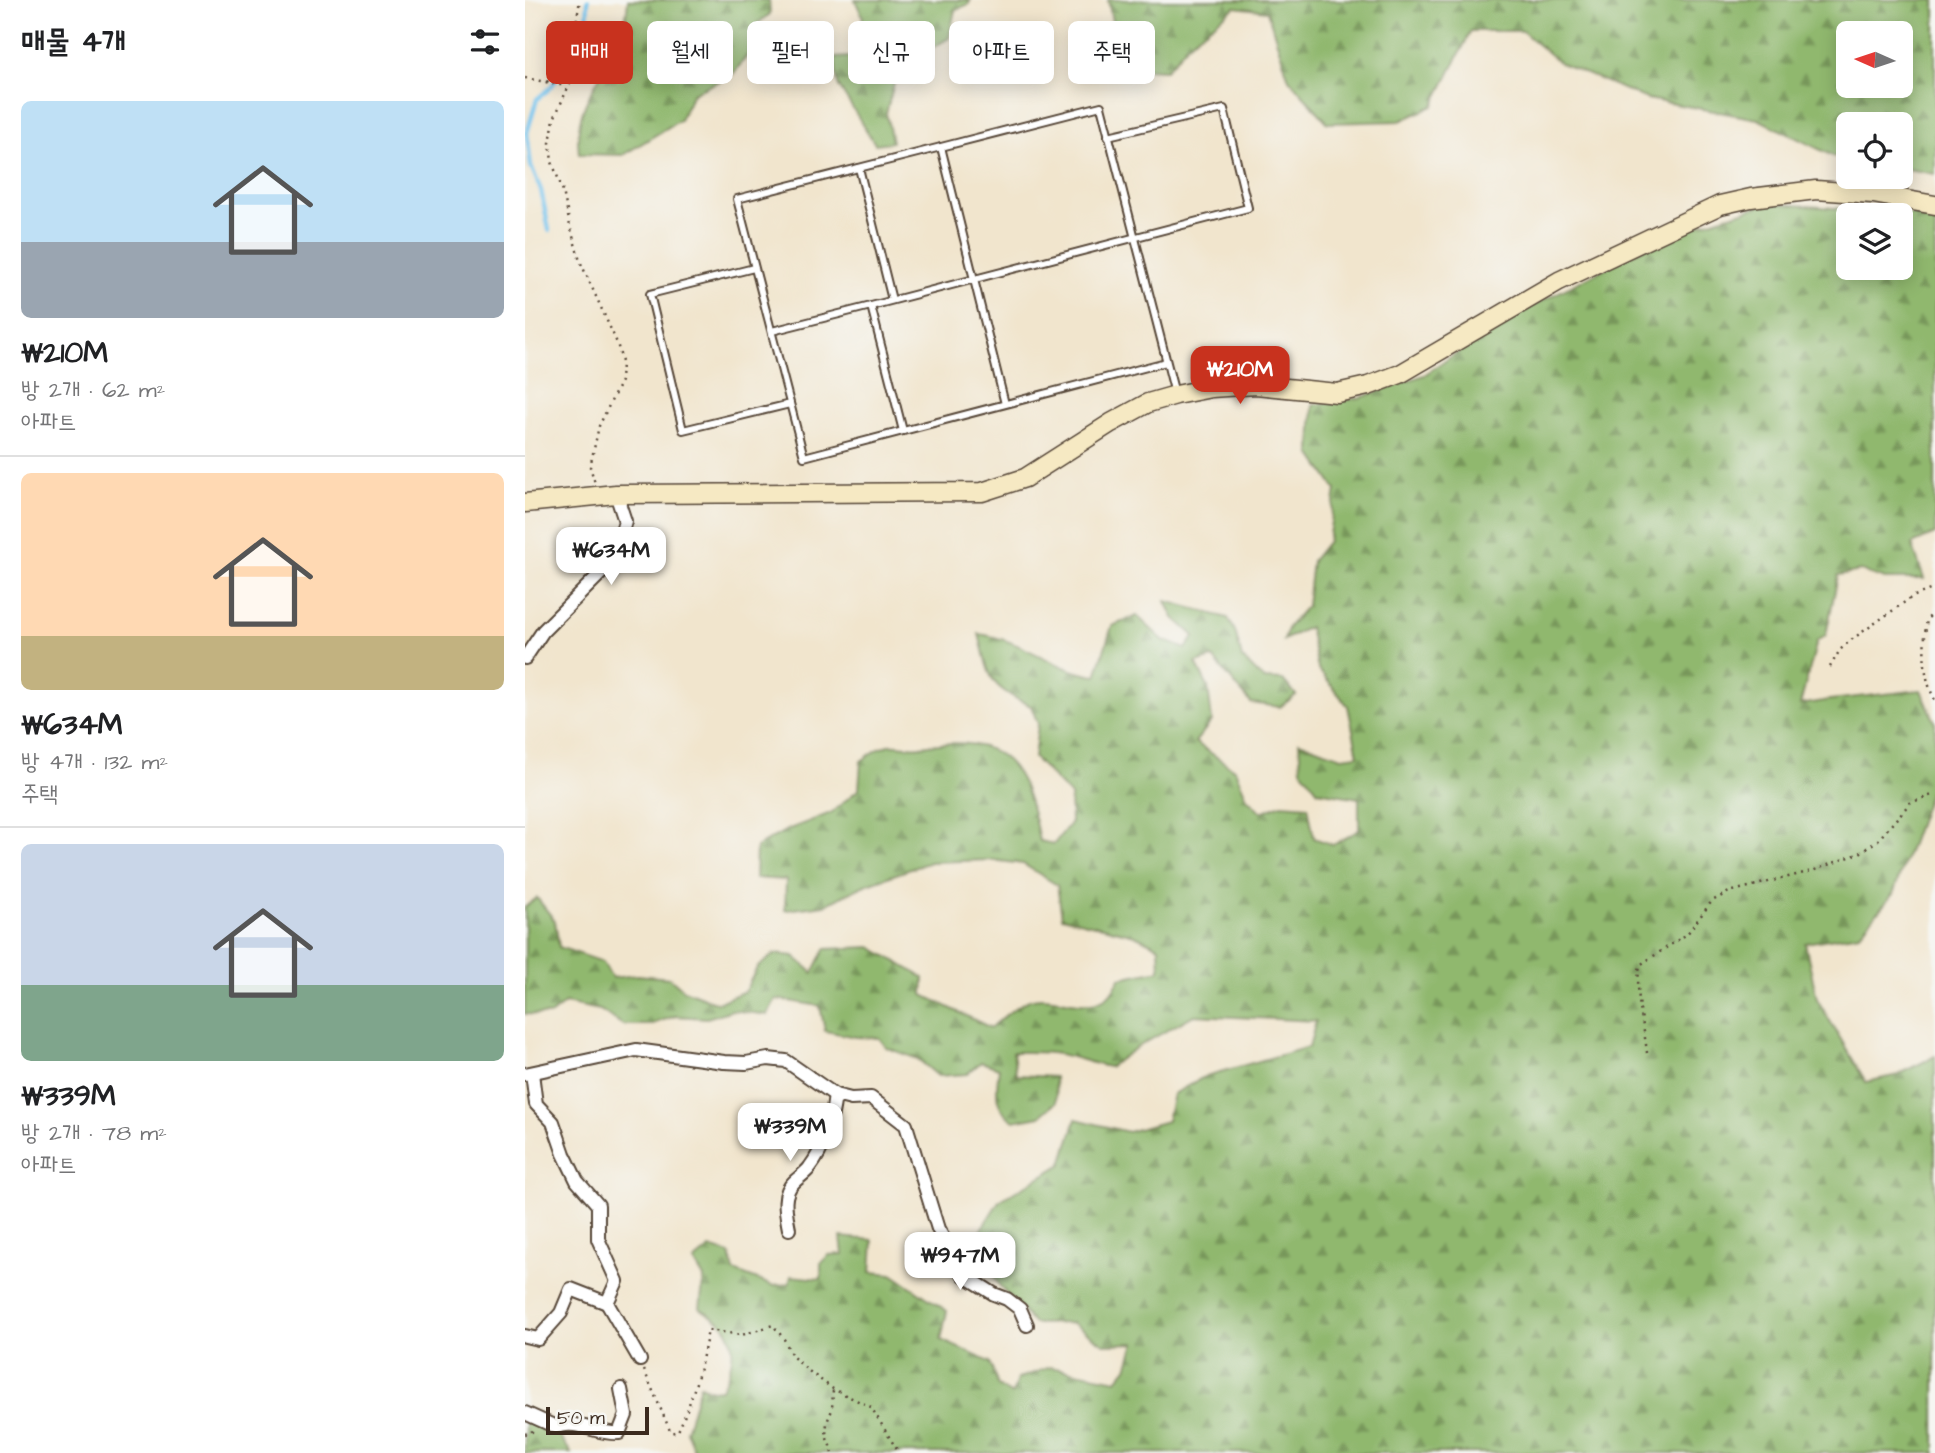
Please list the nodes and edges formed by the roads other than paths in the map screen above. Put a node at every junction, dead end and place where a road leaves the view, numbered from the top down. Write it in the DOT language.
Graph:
graph roads {
  1 [pos="1108,136"];
  2 [pos="941,147"];
  3 [pos="859,168"];
  4 [pos="1935,205"];
  5 [pos="1135,236"];
  6 [pos="754,268"];
  7 [pos="973,278"];
  8 [pos="892,300"];
  9 [pos="871,306"];
  10 [pos="772,331"];
  11 [pos="1166,362"];
  12 [pos="1176,395"];
  13 [pos="790,404"];
  14 [pos="1005,404"];
  15 [pos="903,431"];
  16 [pos="617,494"];
  17 [pos="525,503"];
  18 [pos="525,658"];
  19 [pos="528,1073"];
  20 [pos="835,1095"];
  21 [pos="789,1228"];
  22 [pos="607,1303"];
  23 [pos="1027,1325"];
  24 [pos="525,1335"];
  25 [pos="639,1360"];
  26 [pos="621,1390"];
  27 [pos="525,1413"];
  1 -- 2 [label="lane"];
  1 -- 5 [label="lane"];
  1 -- 5 [label="lane"];
  2 -- 3 [label="lane"];
  2 -- 7 [label="lane"];
  3 -- 6 [label="lane"];
  3 -- 8 [label="lane"];
  4 -- 12 [label="street"];
  5 -- 7 [label="lane"];
  5 -- 11 [label="lane"];
  6 -- 10 [label="lane"];
  6 -- 13 [label="lane"];
  7 -- 8 [label="lane"];
  7 -- 14 [label="lane"];
  8 -- 9 [label="lane"];
  9 -- 10 [label="lane"];
  9 -- 15 [label="lane"];
  10 -- 13 [label="lane"];
  11 -- 12 [label="lane"];
  11 -- 14 [label="lane"];
  12 -- 16 [label="street"];
  13 -- 15 [label="lane"];
  14 -- 15 [label="lane"];
  16 -- 17 [label="street"];
  16 -- 18 [label="street"];
  19 -- 20 [label="street"];
  19 -- 22 [label="street"];
  20 -- 21 [label="street"];
  20 -- 23 [label="street"];
  22 -- 24 [label="street"];
  22 -- 25 [label="street"];
  26 -- 27 [label="street"];
}
